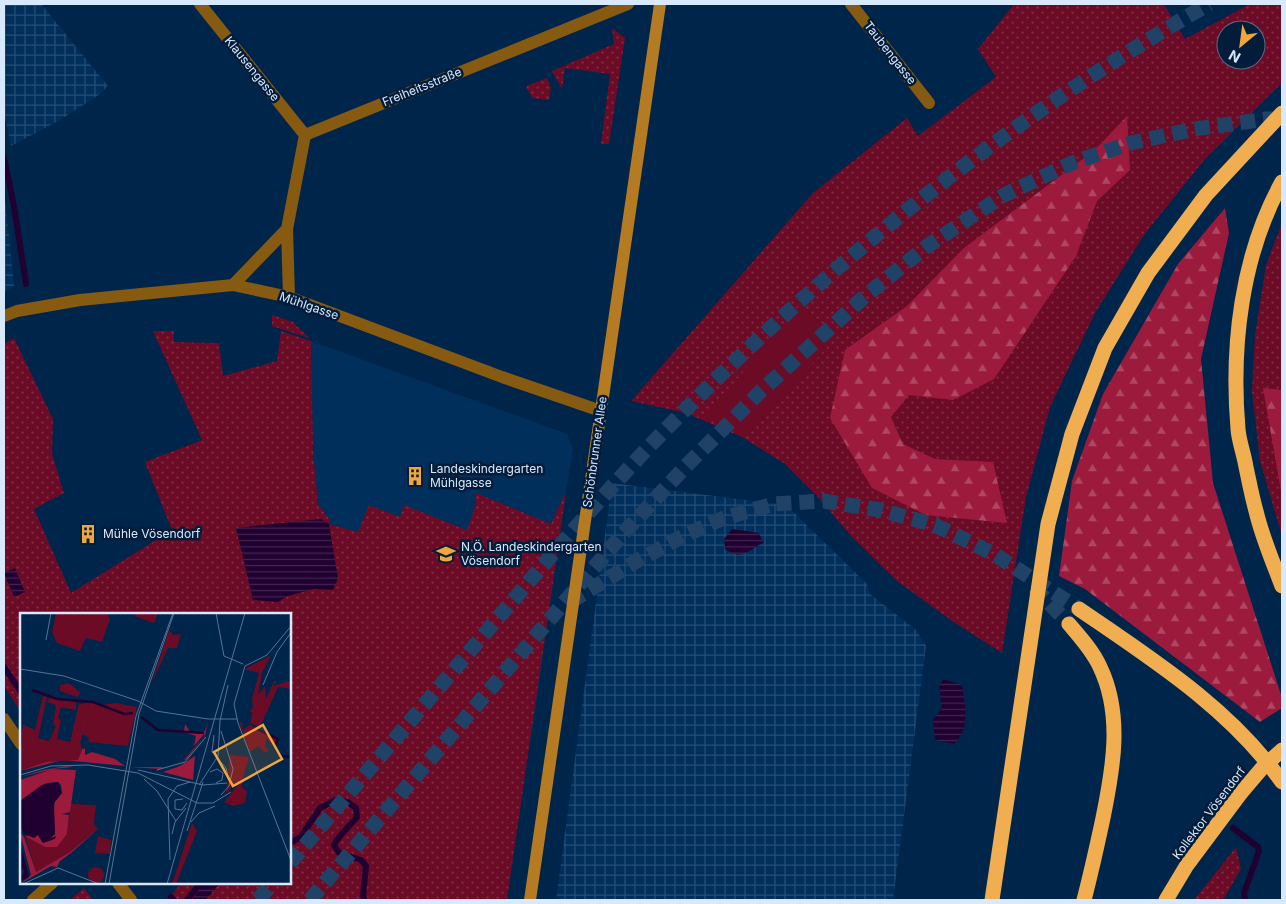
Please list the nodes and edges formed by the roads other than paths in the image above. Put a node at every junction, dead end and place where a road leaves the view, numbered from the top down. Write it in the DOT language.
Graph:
graph roads {
  1 [pos="200,4"];
  2 [pos="628,4"];
  3 [pos="660,4"];
  4 [pos="851,4"];
  5 [pos="929,103"];
  6 [pos="1282,113"];
  7 [pos="305,134"];
  8 [pos="1282,182"];
  9 [pos="287,229"];
  10 [pos="233,285"];
  11 [pos="289,297"];
  12 [pos="4,316"];
  13 [pos="601,411"];
  14 [pos="1282,586"];
  15 [pos="1079,609"];
  16 [pos="1069,624"];
  17 [pos="4,719"];
  18 [pos="20,743"];
  19 [pos="1282,750"];
  20 [pos="1282,782"];
  21 [pos="51,884"];
  22 [pos="119,884"];
  23 [pos="33,900"];
  24 [pos="131,900"];
  25 [pos="530,900"];
  26 [pos="992,900"];
  27 [pos="1084,900"];
  28 [pos="1166,900"];
  1 -- 7 [label="street, Klausengasse"];
  2 -- 7 [label="street, Freiheitsstraße"];
  3 -- 13 [label="main road, Schönbrunner Allee"];
  4 -- 5 [label="street, Taubengasse"];
  6 -- 26 [label="highway"];
  7 -- 9 [label="street"];
  8 -- 14 [label="highway"];
  9 -- 10 [label="street"];
  9 -- 11 [label="street"];
  10 -- 11 [label="street, Mühlgasse"];
  10 -- 12 [label="street, Mühlgasse"];
  11 -- 13 [label="street, Mühlgasse"];
  13 -- 25 [label="main road, Schönbrunner Allee"];
  15 -- 20 [label="highway"];
  16 -- 27 [label="highway"];
  17 -- 18 [label="street"];
  19 -- 28 [label="highway, Kollektor Vösendorf, bridge"];
  21 -- 23 [label="street"];
  22 -- 24 [label="street"];
}
